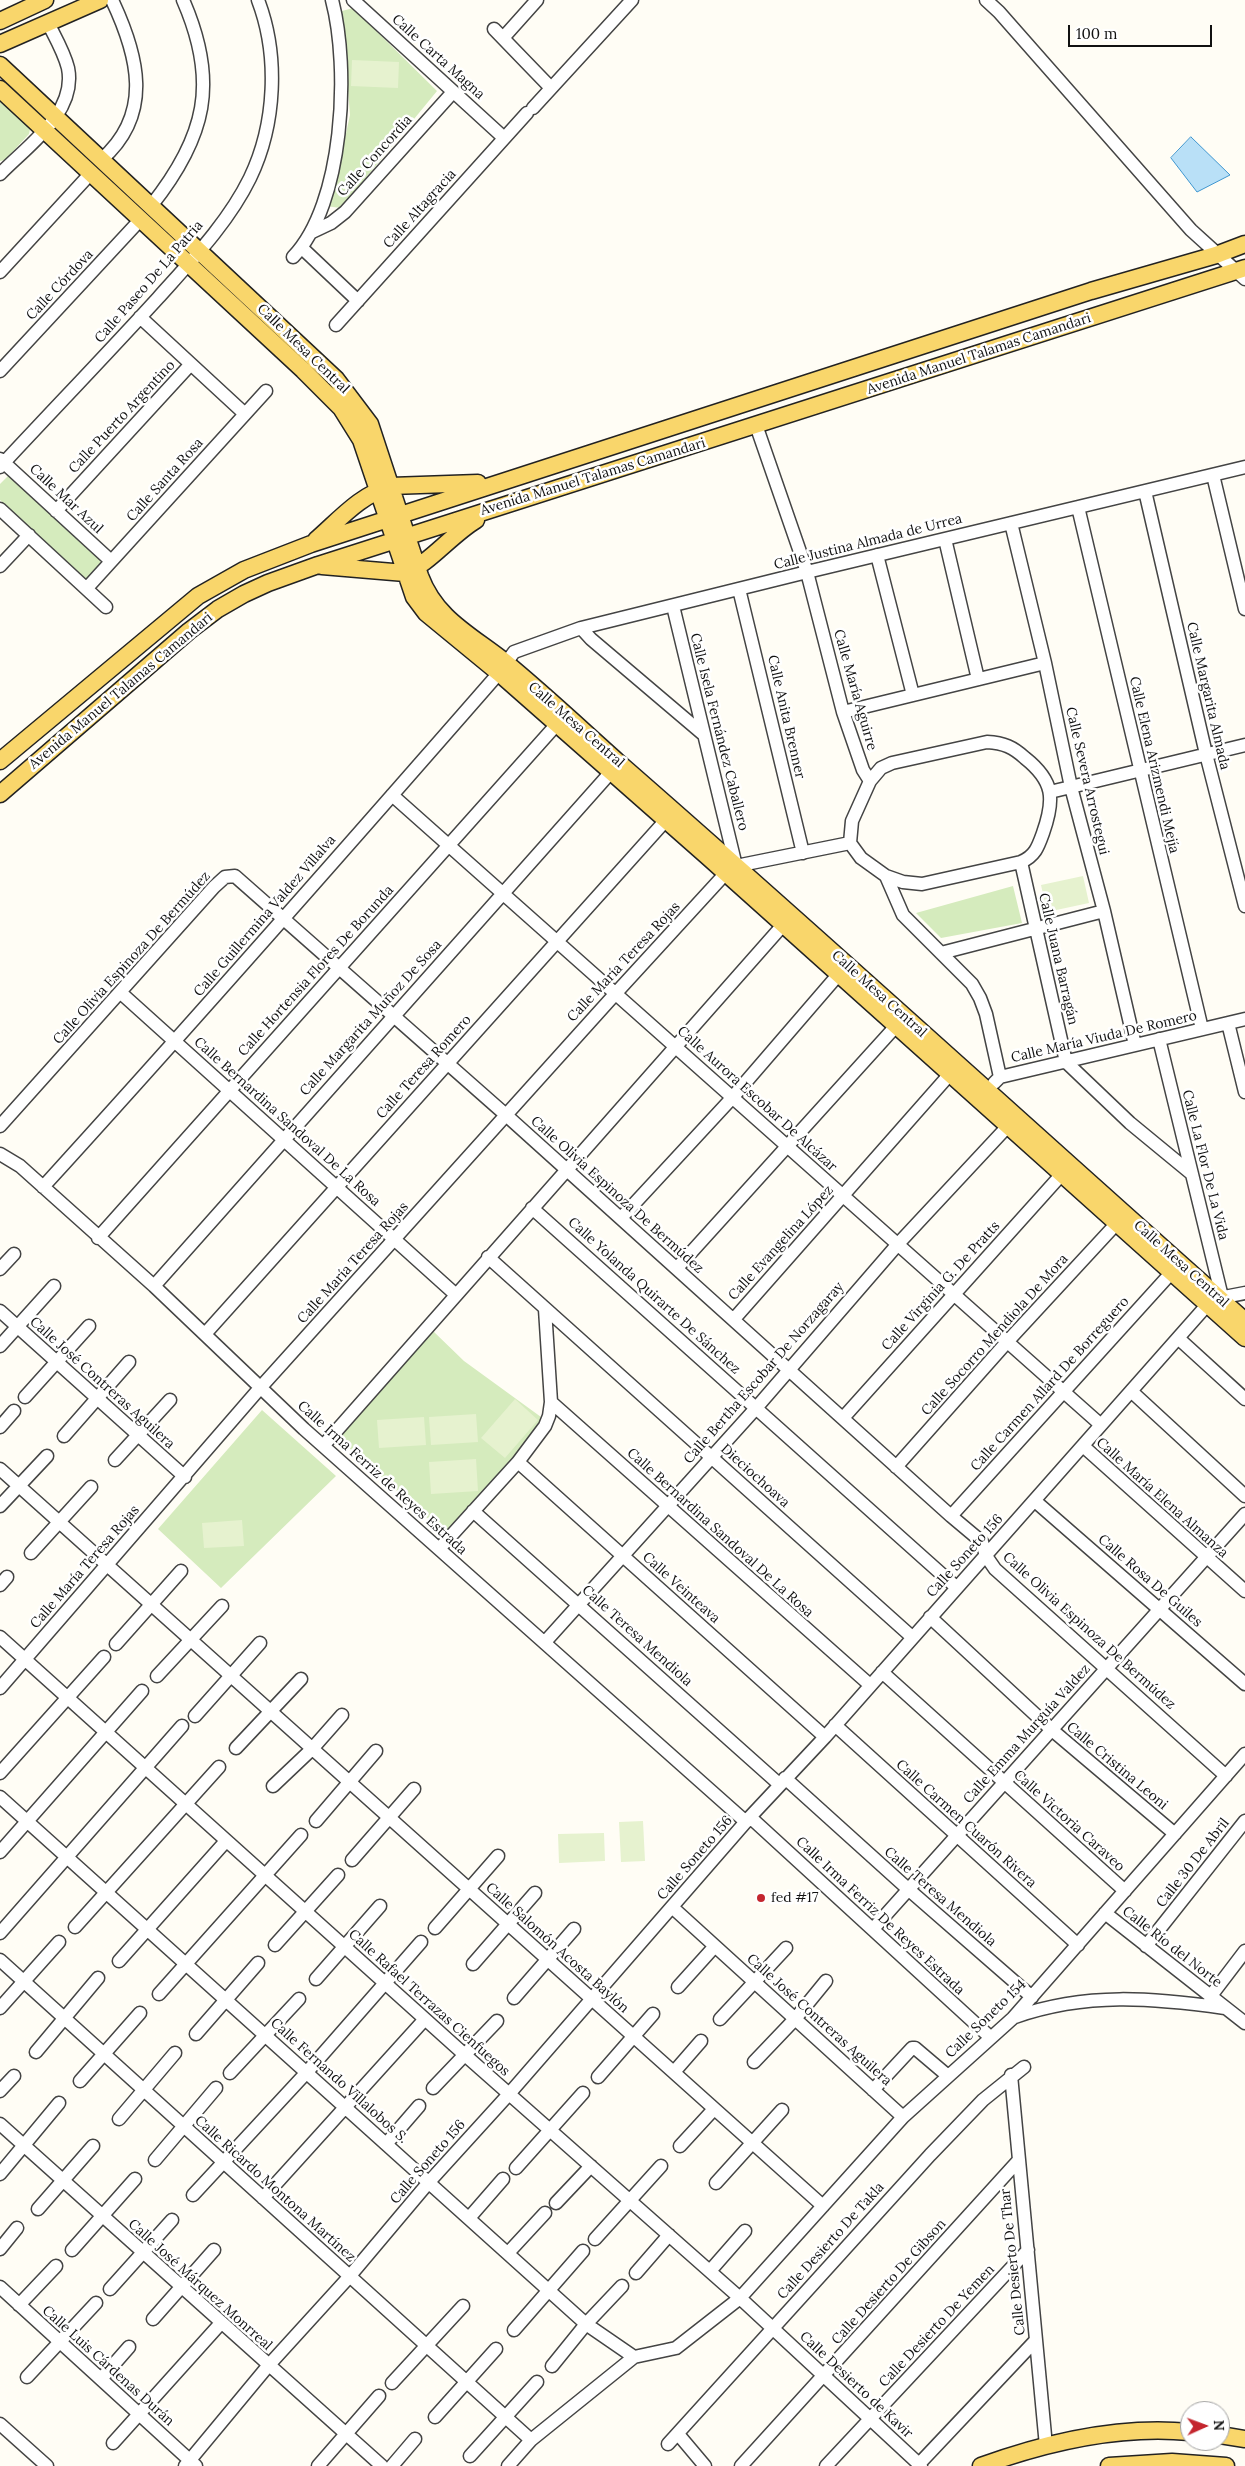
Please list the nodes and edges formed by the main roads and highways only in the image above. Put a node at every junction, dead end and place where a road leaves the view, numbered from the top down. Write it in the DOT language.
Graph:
graph roads {
  1 [pos="100,0"];
  2 [pos="41,1"];
  3 [pos="0,21"];
  4 [pos="0,44"];
  5 [pos="0,64"];
  6 [pos="0,89"];
  7 [pos="50,123"];
  8 [pos="1245,244"];
  9 [pos="1243,275"];
  10 [pos="810,384"];
  11 [pos="756,425"];
  12 [pos="498,483"];
  13 [pos="385,488"];
  14 [pos="504,504"];
  15 [pos="394,517"];
  16 [pos="401,538"];
  17 [pos="311,544"];
  18 [pos="318,565"];
  19 [pos="411,571"];
  20 [pos="502,668"];
  21 [pos="0,761"];
  22 [pos="0,794"];
  23 [pos="731,870"];
  24 [pos="982,1095"];
  25 [pos="1216,1300"];
  26 [pos="1245,1321"];
  27 [pos="1245,1338"];
  28 [pos="1180,2432"];
  29 [pos="1230,2435"];
  30 [pos="1243,2435"];
  31 [pos="1134,2465"];
  32 [pos="981,2466"];
  33 [pos="1109,2466"];
  34 [pos="1218,2466"];
  1 -- 4 [label="main road"];
  2 -- 3 [label="main road"];
  5 -- 7 [label="main road, Calle Mesa Central"];
  6 -- 7 [label="main road, Calle Mesa Central"];
  7 -- 13 [label="main road, Calle Mesa Central"];
  8 -- 10 [label="main road, Avenida Manuel Talamas Camandari"];
  9 -- 11 [label="main road, Avenida Manuel Talamas Camandari"];
  10 -- 11 [label="main road"];
  10 -- 12 [label="main road, Avenida Manuel Talamas Camandari"];
  11 -- 14 [label="main road, Avenida Manuel Talamas Camandari"];
  12 -- 13 [label="main road"];
  12 -- 15 [label="main road, Avenida Manuel Talamas Camandari"];
  13 -- 15 [label="main road, Calle Mesa Central"];
  13 -- 17 [label="main road"];
  14 -- 16 [label="main road, Avenida Manuel Talamas Camandari"];
  14 -- 19 [label="main road"];
  15 -- 16 [label="main road, Calle Mesa Central"];
  15 -- 17 [label="main road, Avenida Manuel Talamas Camandari"];
  16 -- 18 [label="main road, Avenida Manuel Talamas Camandari"];
  16 -- 19 [label="main road, Calle Mesa Central"];
  17 -- 21 [label="main road, Avenida Manuel Talamas Camandari"];
  18 -- 19 [label="main road"];
  18 -- 22 [label="main road, Avenida Manuel Talamas Camandari"];
  19 -- 20 [label="main road, Calle Mesa Central"];
  20 -- 23 [label="main road, Calle Mesa Central"];
  20 -- 23 [label="main road, Calle Mesa Central"];
  23 -- 24 [label="main road, Calle Mesa Central"];
  23 -- 24 [label="main road, Calle Mesa Central"];
  24 -- 25 [label="main road, Calle Mesa Central"];
  24 -- 25 [label="main road, Calle Mesa Central"];
  25 -- 26 [label="main road, Calle Mesa Central"];
  25 -- 27 [label="main road, Calle Mesa Central"];
  28 -- 32 [label="main road"];
  29 -- 30 [label="main road"];
  31 -- 33 [label="main road"];
  31 -- 34 [label="main road"];
}
